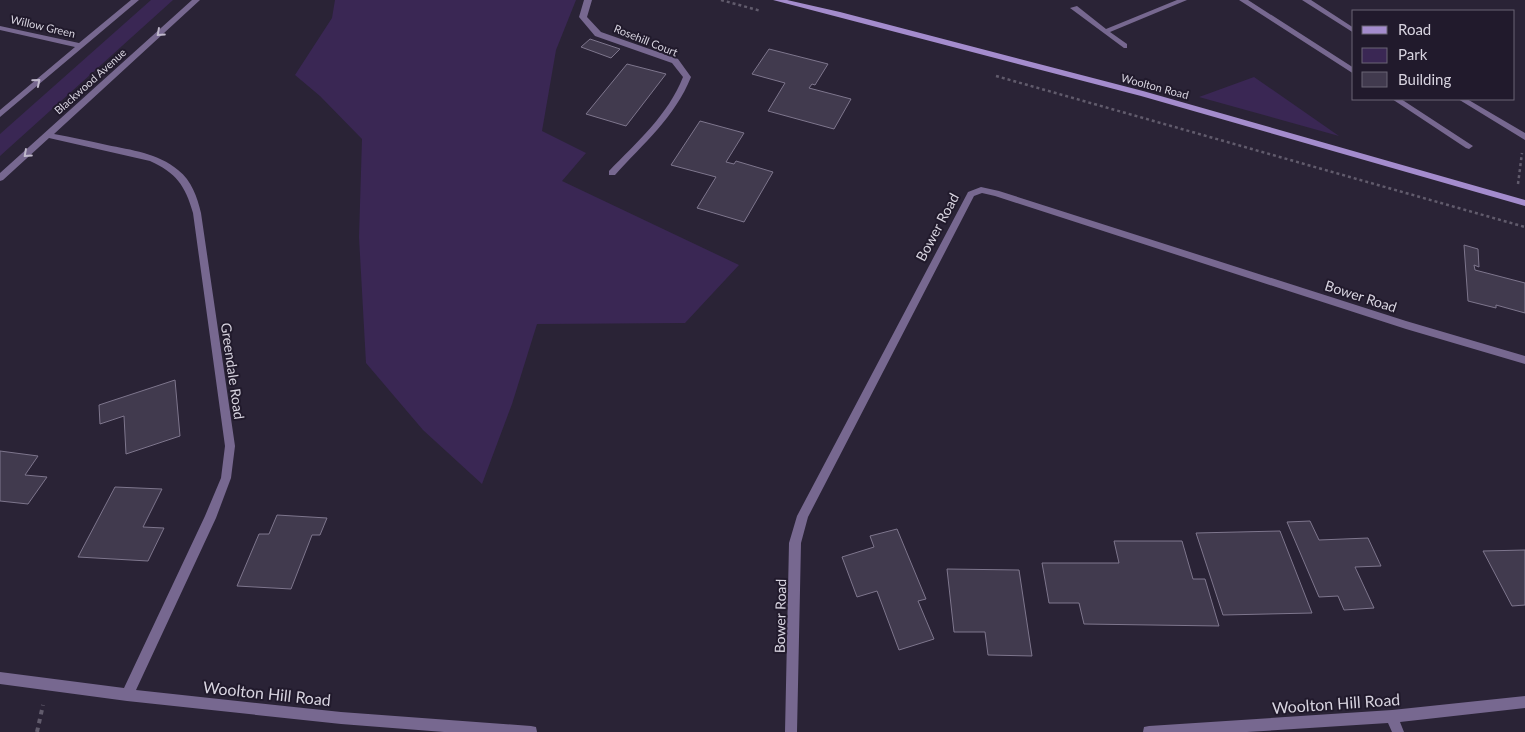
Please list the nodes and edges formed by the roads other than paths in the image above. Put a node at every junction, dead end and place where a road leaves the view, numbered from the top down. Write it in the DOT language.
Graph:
graph roads {
  1 [pos="135,0"];
  2 [pos="196,0"];
  3 [pos="588,0"];
  4 [pos="777,0"];
  5 [pos="1183,0"];
  6 [pos="1243,0"];
  7 [pos="1308,0"];
  8 [pos="1074,8"];
  9 [pos="0,28"];
  10 [pos="1352,30"];
  11 [pos="1106,31"];
  12 [pos="81,46"];
  13 [pos="1124,46"];
  14 [pos="1352,71"];
  15 [pos="1398,100"];
  16 [pos="1464,100"];
  17 [pos="0,114"];
  18 [pos="47,135"];
  19 [pos="1524,136"];
  20 [pos="1470,146"];
  21 [pos="612,173"];
  22 [pos="0,178"];
  23 [pos="1525,203"];
  24 [pos="1525,360"];
  25 [pos="0,678"];
  26 [pos="127,695"];
  27 [pos="1525,702"];
  28 [pos="1392,716"];
  29 [pos="532,732"];
  30 [pos="791,732"];
  31 [pos="1149,732"];
  32 [pos="1398,732"];
  1 -- 12 [label="street"];
  2 -- 18 [label="street, Blackwood Avenue, one-way"];
  3 -- 21 [label="street, Rosehill Court"];
  4 -- 23 [label="street, Woolton Road"];
  5 -- 11 [label="street"];
  6 -- 14 [label="street"];
  7 -- 10 [label="street"];
  8 -- 11 [label="street"];
  9 -- 12 [label="street, Willow Green"];
  11 -- 13 [label="street"];
  17 -- 12 [label="street, one-way"];
  15 -- 20 [label="street"];
  16 -- 19 [label="street"];
  18 -- 22 [label="street, Blackwood Avenue, one-way"];
  18 -- 26 [label="street, Greendale Road"];
  24 -- 30 [label="street, Bower Road"];
  25 -- 26 [label="street, Woolton Hill Road"];
  26 -- 29 [label="street, Woolton Hill Road"];
  27 -- 28 [label="street, Woolton Hill Road"];
  28 -- 31 [label="street, Woolton Hill Road"];
  28 -- 32 [label="street"];
}
